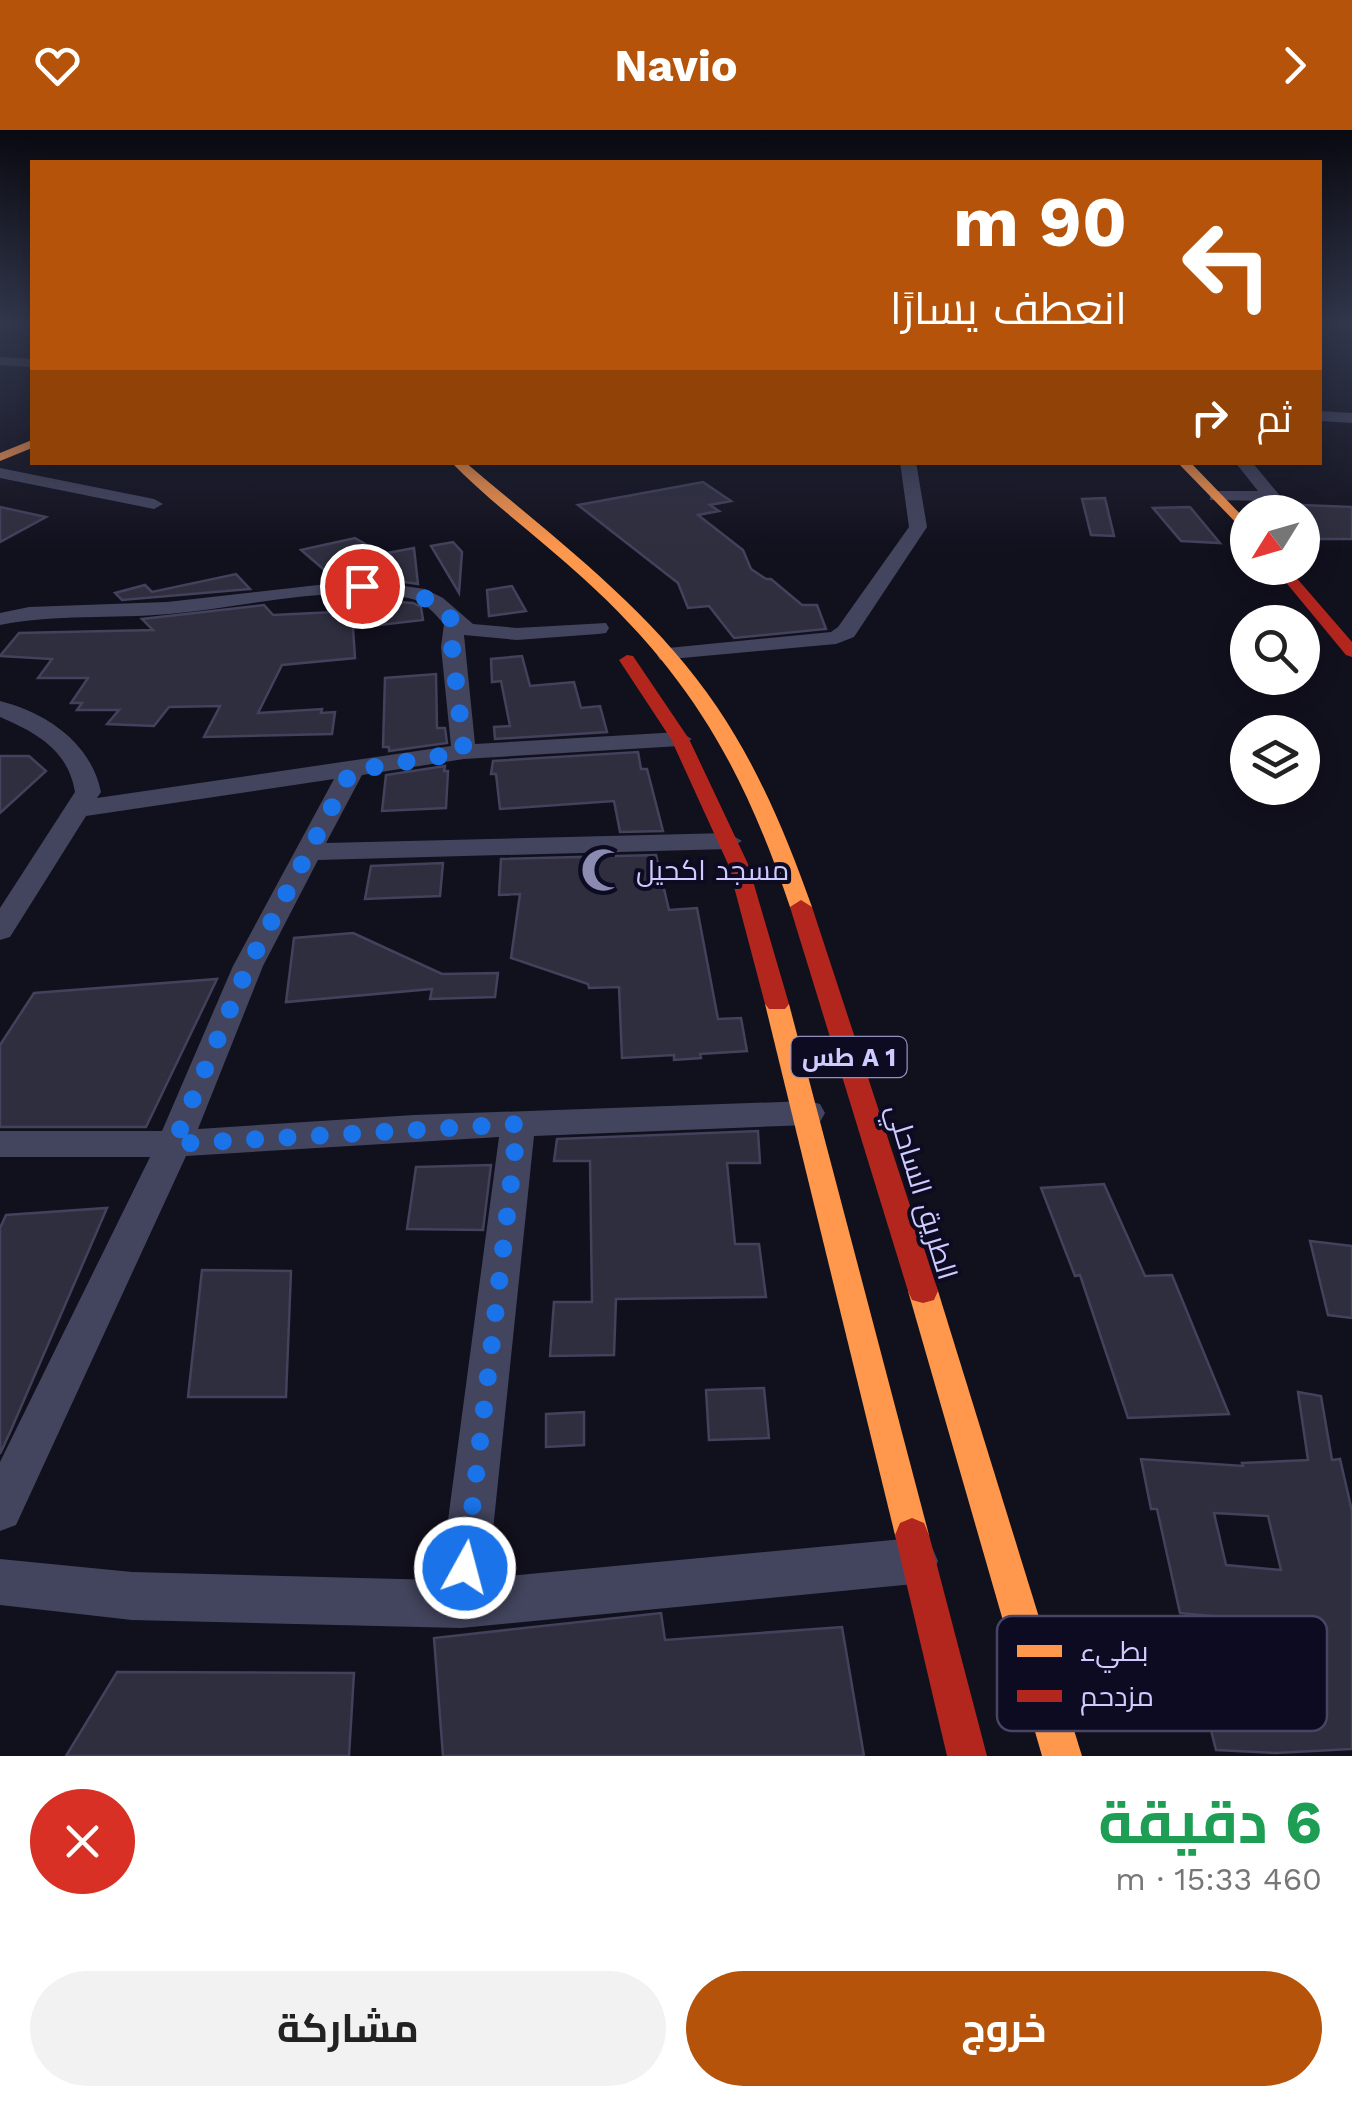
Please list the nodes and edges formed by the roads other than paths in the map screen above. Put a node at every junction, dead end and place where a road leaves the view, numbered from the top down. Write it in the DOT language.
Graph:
graph roads {
  1 [pos="1322,416"];
  2 [pos="1352,418"];
  3 [pos="30,435"];
  4 [pos="30,445"];
  5 [pos="0,447"];
  6 [pos="0,459"];
  7 [pos="908,465"];
  8 [pos="1186,465"];
  9 [pos="1245,465"];
  10 [pos="0,473"];
  11 [pos="450,476"];
  12 [pos="1216,496"];
  13 [pos="154,504"];
  14 [pos="1230,511"];
  15 [pos="1295,585"];
  16 [pos="569,600"];
  17 [pos="0,619"];
  18 [pos="455,624"];
  19 [pos="598,628"];
  20 [pos="1352,652"];
  21 [pos="668,655"];
  22 [pos="0,708"];
  23 [pos="680,738"];
  24 [pos="464,752"];
  25 [pos="351,771"];
  26 [pos="78,809"];
  27 [pos="728,841"];
  28 [pos="305,852"];
  29 [pos="0,931"];
  30 [pos="808,1113"];
  31 [pos="518,1124"];
  32 [pos="0,1144"];
  33 [pos="174,1144"];
  34 [pos="0,1510"];
  35 [pos="917,1560"];
  36 [pos="0,1582"];
  37 [pos="461,1604"];
  38 [pos="1020,1616"];
  39 [pos="1054,1731"];
  40 [pos="966,1756"];
  41 [pos="1062,1756"];
  1 -- 2 [label="street"];
  3 -- 5 [label="main road"];
  4 -- 6 [label="main road"];
  7 -- 21 [label="street"];
  8 -- 12 [label="main road"];
  9 -- 12 [label="street"];
  10 -- 13 [label="street"];
  11 -- 21 [label="main road, الطريق الساحلي / طس A 1"];
  12 -- 14 [label="main road"];
  15 -- 20 [label="main road"];
  16 -- 19 [label="main road, طس A 1"];
  17 -- 18 [label="street"];
  18 -- 19 [label="street"];
  18 -- 24 [label="street"];
  19 -- 23 [label="main road, طس A 1"];
  21 -- 38 [label="main road, الطريق الساحلي / طس A 1"];
  22 -- 26 [label="street"];
  23 -- 24 [label="street"];
  23 -- 27 [label="main road, طس A 1"];
  24 -- 25 [label="street"];
  25 -- 26 [label="street"];
  25 -- 28 [label="street"];
  26 -- 29 [label="street"];
  27 -- 28 [label="street"];
  27 -- 30 [label="main road, طس A 1"];
  28 -- 33 [label="street"];
  30 -- 31 [label="street"];
  30 -- 35 [label="main road, طس A 1"];
  31 -- 33 [label="street"];
  31 -- 37 [label="street"];
  32 -- 33 [label="street"];
  33 -- 34 [label="street"];
  35 -- 37 [label="street"];
  35 -- 40 [label="main road, طس A 1"];
  36 -- 37 [label="street"];
  39 -- 41 [label="main road, الطريق الساحلي / طس A 1"];
}
